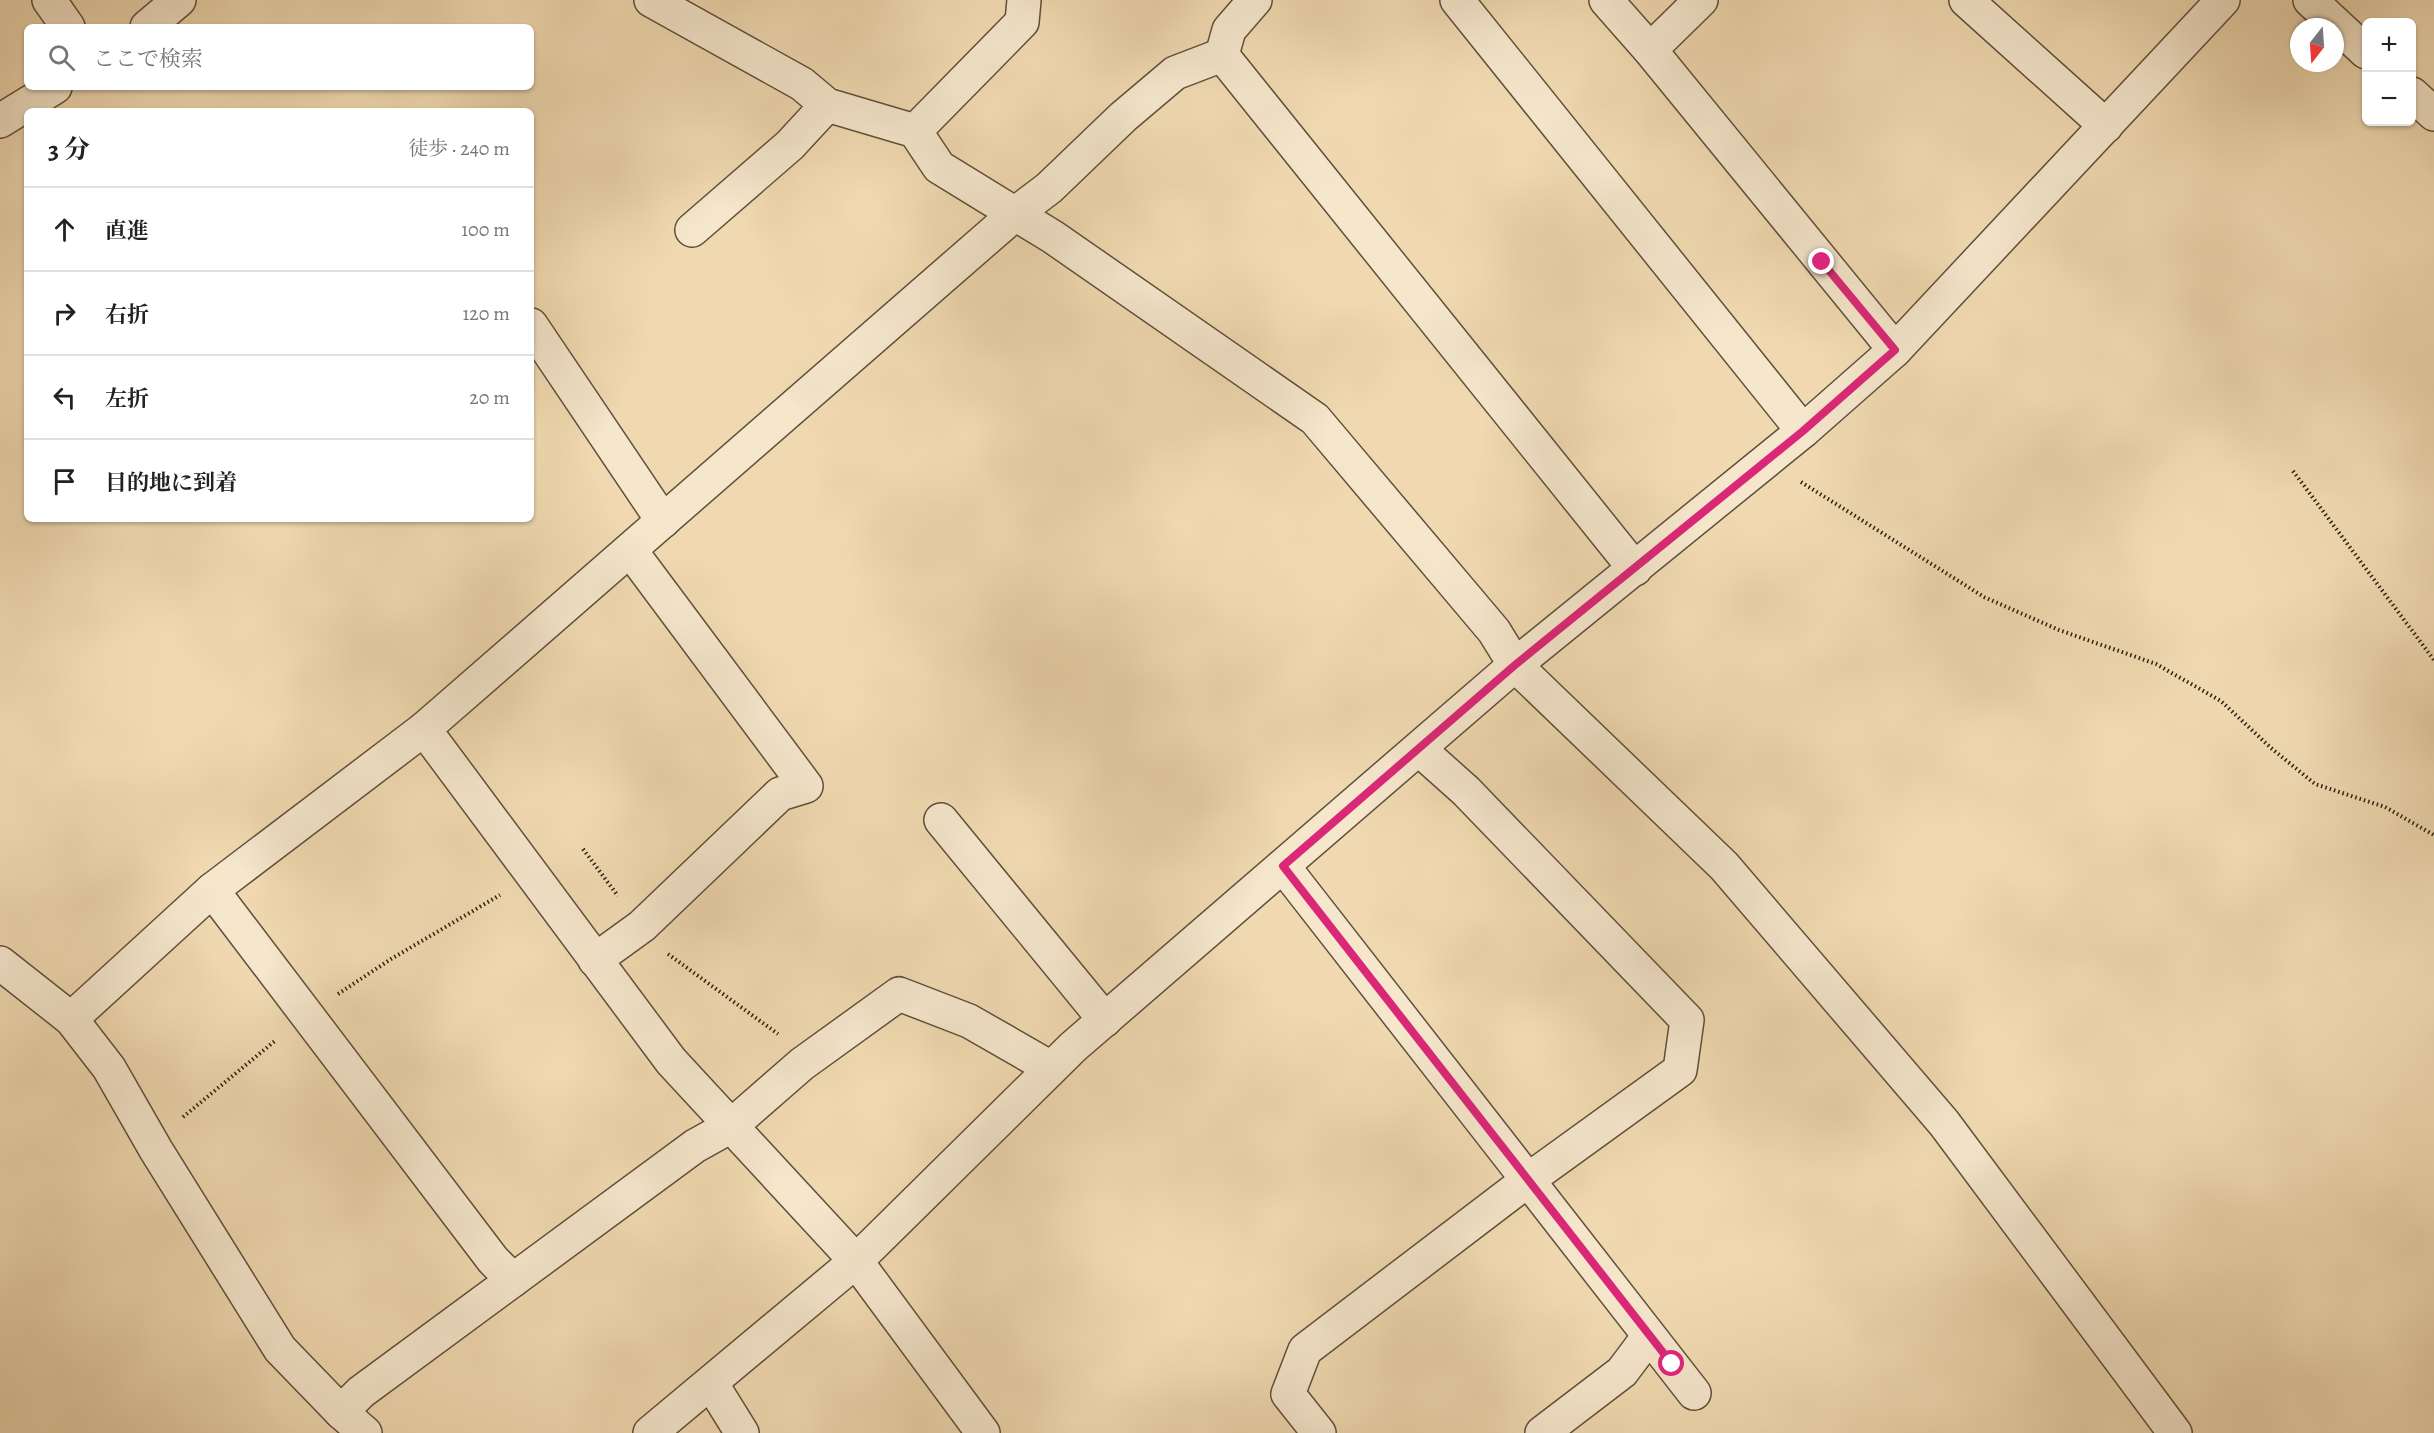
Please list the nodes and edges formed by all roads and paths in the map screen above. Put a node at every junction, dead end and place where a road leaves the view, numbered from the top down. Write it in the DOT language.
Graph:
graph roads {
  1 [pos="49,0"];
  2 [pos="179,0"];
  3 [pos="651,0"];
  4 [pos="1024,0"];
  5 [pos="1255,0"];
  6 [pos="1457,0"];
  7 [pos="1606,0"];
  8 [pos="1701,0"];
  9 [pos="1966,0"];
  10 [pos="2223,0"];
  11 [pos="2310,0"];
  12 [pos="66,24"];
  13 [pos="151,24"];
  14 [pos="2362,47"];
  15 [pos="1650,50"];
  16 [pos="1222,55"];
  17 [pos="50,90"];
  18 [pos="2416,98"];
  19 [pos="827,105"];
  20 [pos="2434,114"];
  21 [pos="0,122"];
  22 [pos="2106,126"];
  23 [pos="915,131"];
  24 [pos="1016,213"];
  25 [pos="692,230"];
  26 [pos="534,330"];
  27 [pos="1895,350"];
  28 [pos="1803,431"];
  29 [pos="1772,456"];
  30 [pos="2293,471"];
  31 [pos="663,521"];
  32 [pos="630,549"];
  33 [pos="1635,569"];
  34 [pos="2434,660"];
  35 [pos="1515,665"];
  36 [pos="424,729"];
  37 [pos="1419,749"];
  38 [pos="941,820"];
  39 [pos="2434,835"];
  40 [pos="583,849"];
  41 [pos="1283,866"];
  42 [pos="212,890"];
  43 [pos="642,926"];
  44 [pos="595,960"];
  45 [pos="0,963"];
  46 [pos="71,1019"];
  47 [pos="1105,1020"];
  48 [pos="802,1064"];
  49 [pos="1051,1068"];
  50 [pos="731,1126"];
  51 [pos="1528,1180"];
  52 [pos="856,1261"];
  53 [pos="513,1280"];
  54 [pos="1649,1336"];
  55 [pos="711,1383"];
  56 [pos="1694,1393"];
  57 [pos="353,1423"];
  58 [pos="650,1433"];
  59 [pos="742,1433"];
  60 [pos="983,1433"];
  61 [pos="1319,1433"];
  62 [pos="1542,1433"];
  63 [pos="2175,1433"];
  1 -- 12 [label="street"];
  2 -- 13 [label="street"];
  3 -- 19 [label="street"];
  4 -- 23 [label="street"];
  5 -- 16 [label="street"];
  6 -- 28 [label="street"];
  7 -- 15 [label="street"];
  8 -- 15 [label="street"];
  9 -- 22 [label="street"];
  10 -- 22 [label="street"];
  11 -- 14 [label="street"];
  15 -- 27 [label="street"];
  16 -- 24 [label="street"];
  16 -- 33 [label="street"];
  17 -- 21 [label="street"];
  18 -- 20 [label="street"];
  19 -- 23 [label="street"];
  19 -- 25 [label="street"];
  22 -- 27 [label="street"];
  23 -- 24 [label="street"];
  24 -- 31 [label="street"];
  24 -- 35 [label="street"];
  26 -- 31 [label="street"];
  27 -- 28 [label="street"];
  28 -- 29 [label="street"];
  29 -- 33 [label="street"];
  29 -- 39 [label="path"];
  30 -- 34 [label="path"];
  31 -- 32 [label="street"];
  32 -- 36 [label="street"];
  32 -- 43 [label="street"];
  33 -- 35 [label="street"];
  35 -- 37 [label="street"];
  35 -- 63 [label="street"];
  36 -- 42 [label="street"];
  36 -- 44 [label="street"];
  37 -- 41 [label="street"];
  37 -- 51 [label="street"];
  38 -- 47 [label="street"];
  40 -- 43 [label="path"];
  41 -- 47 [label="street"];
  41 -- 51 [label="street"];
  42 -- 46 [label="street"];
  42 -- 53 [label="street"];
  43 -- 44 [label="street"];
  43 -- 48 [label="path"];
  44 -- 50 [label="street"];
  45 -- 46 [label="street"];
  46 -- 57 [label="street"];
  47 -- 49 [label="street"];
  48 -- 49 [label="street"];
  48 -- 50 [label="street"];
  49 -- 52 [label="street"];
  50 -- 52 [label="street"];
  50 -- 53 [label="street"];
  51 -- 54 [label="street"];
  51 -- 61 [label="street"];
  52 -- 55 [label="street"];
  52 -- 60 [label="street"];
  53 -- 57 [label="street"];
  54 -- 56 [label="street"];
  54 -- 62 [label="street"];
  55 -- 58 [label="street"];
  55 -- 59 [label="street"];
}
